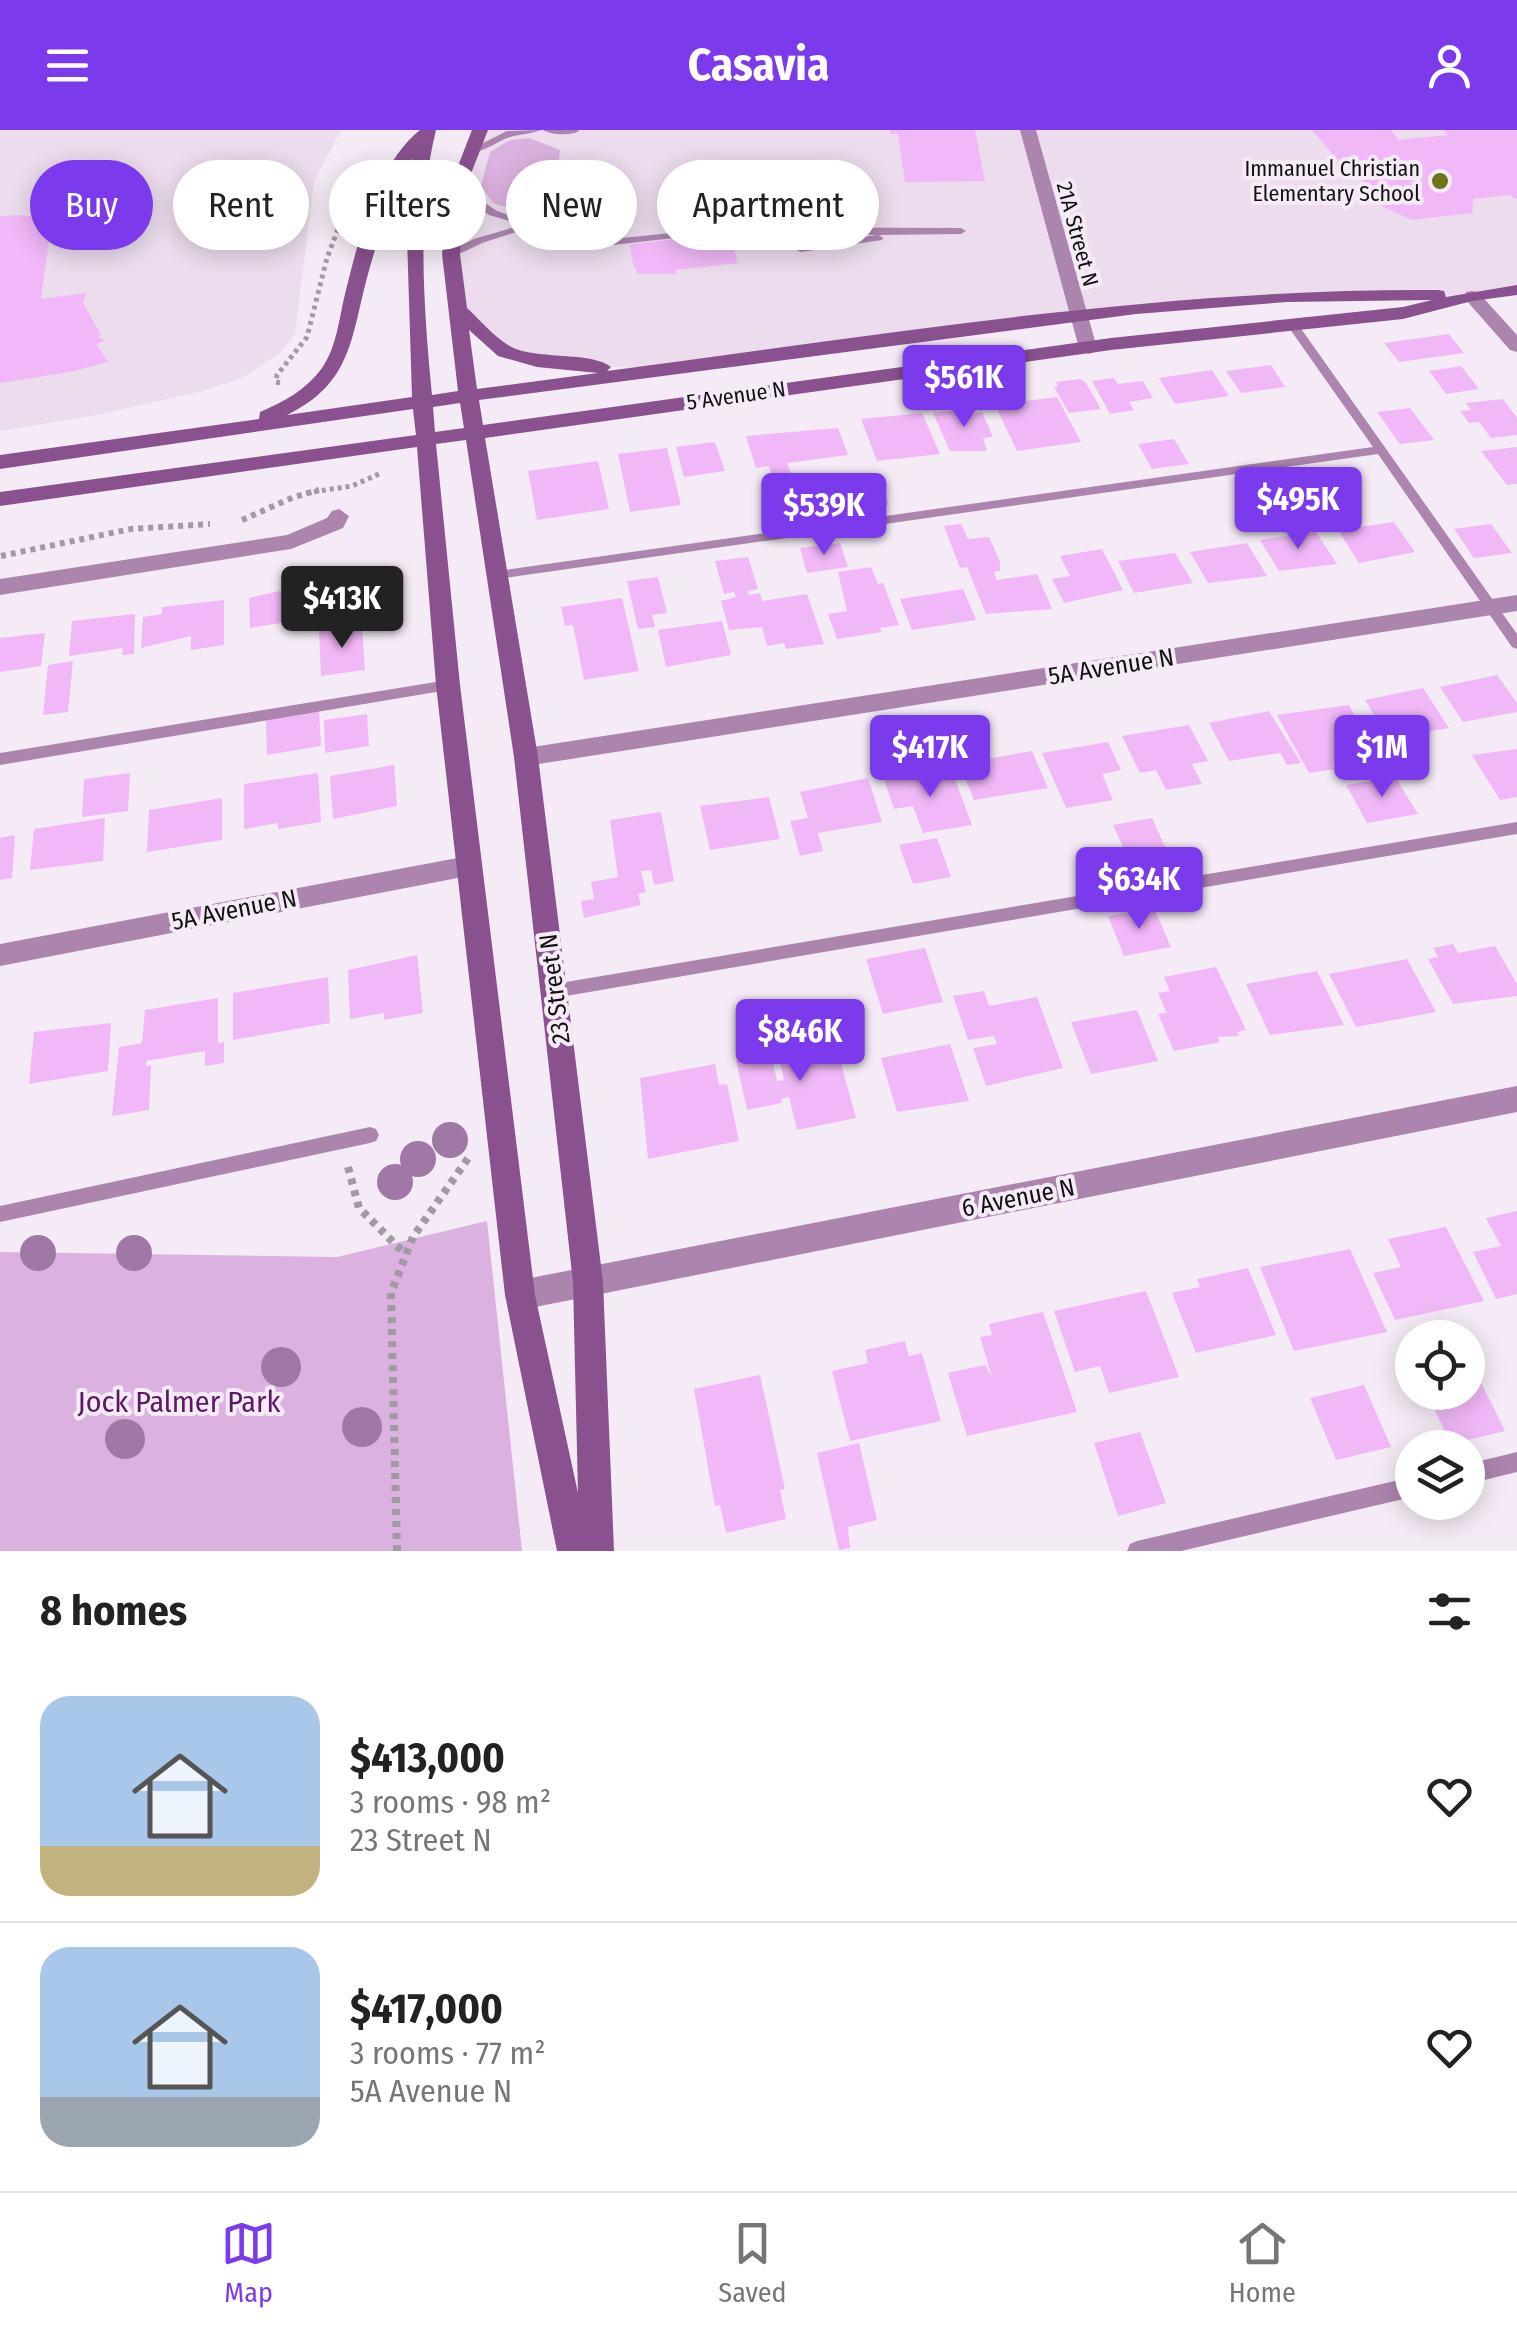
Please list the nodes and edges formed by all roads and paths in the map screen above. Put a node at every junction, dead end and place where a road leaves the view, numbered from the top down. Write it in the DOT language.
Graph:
graph roads {
  1 [pos="426,130"];
  2 [pos="480,130"];
  3 [pos="536,130"];
  4 [pos="548,130"];
  5 [pos="572,130"];
  6 [pos="1028,130"];
  7 [pos="472,151"];
  8 [pos="469,160"];
  9 [pos="486,208"];
  10 [pos="961,231"];
  11 [pos="879,232"];
  12 [pos="897,234"];
  13 [pos="879,237"];
  14 [pos="486,239"];
  15 [pos="329,250"];
  16 [pos="451,250"];
  17 [pos="459,250"];
  18 [pos="451,254"];
  19 [pos="1517,290"];
  20 [pos="1472,296"];
  21 [pos="456,308"];
  22 [pos="1077,316"];
  23 [pos="1294,325"];
  24 [pos="1517,346"];
  25 [pos="1088,348"];
  26 [pos="682,367"];
  27 [pos="286,383"];
  28 [pos="468,395"];
  29 [pos="421,401"];
  30 [pos="240,427"];
  31 [pos="474,431"];
  32 [pos="424,438"];
  33 [pos="1382,450"];
  34 [pos="0,462"];
  35 [pos="381,472"];
  36 [pos="0,499"];
  37 [pos="339,516"];
  38 [pos="234,522"];
  39 [pos="222,525"];
  40 [pos="0,556"];
  41 [pos="497,576"];
  42 [pos="0,587"];
  43 [pos="1517,603"];
  44 [pos="1492,607"];
  45 [pos="1517,644"];
  46 [pos="448,685"];
  47 [pos="526,757"];
  48 [pos="0,758"];
  49 [pos="1517,828"];
  50 [pos="468,866"];
  51 [pos="0,955"];
  52 [pos="554,991"];
  53 [pos="1517,1099"];
  54 [pos="370,1135"];
  55 [pos="476,1143"];
  56 [pos="347,1162"];
  57 [pos="0,1214"];
  58 [pos="404,1253"];
  59 [pos="588,1282"];
  60 [pos="520,1295"];
  61 [pos="1517,1462"];
  62 [pos="1485,1470"];
  63 [pos="1395,1491"];
  64 [pos="396,1551"];
  65 [pos="574,1551"];
  66 [pos="596,1551"];
  67 [pos="1137,1551"];
  1 -- 29 [label="main road"];
  1 -- 30 [label="main road"];
  2 -- 7 [label="main road, 23 Street N"];
  3 -- 7 [label="lane"];
  4 -- 5 [label="lane"];
  6 -- 22 [label="street, 21A Street N"];
  7 -- 8 [label="main road, 23 Street N"];
  9 -- 14 [label="lane"];
  10 -- 12 [label="lane"];
  11 -- 12 [label="lane"];
  12 -- 13 [label="lane"];
  15 -- 27 [label="path"];
  16 -- 18 [label="main road, 23 Street N"];
  17 -- 18 [label="lane"];
  18 -- 21 [label="main road, 23 Street N"];
  19 -- 20 [label="main road, 5 Avenue N"];
  20 -- 22 [label="main road, 5 Avenue N"];
  20 -- 23 [label="main road, 5 Avenue N"];
  20 -- 24 [label="street"];
  21 -- 26 [label="main road"];
  21 -- 28 [label="main road, 23 Street N"];
  22 -- 25 [label="street, 21A Street N"];
  22 -- 26 [label="main road, 5 Avenue N"];
  23 -- 25 [label="main road, 5 Avenue N"];
  23 -- 33 [label="lane"];
  25 -- 31 [label="main road, 5 Avenue N"];
  26 -- 28 [label="main road, 5 Avenue N"];
  28 -- 29 [label="main road, 5 Avenue N"];
  28 -- 31 [label="main road, 23 Street N"];
  29 -- 30 [label="main road, 5 Avenue N"];
  29 -- 32 [label="main road"];
  30 -- 34 [label="main road, 5 Avenue N"];
  31 -- 32 [label="main road, 5 Avenue N"];
  31 -- 41 [label="main road, 23 Street N"];
  32 -- 36 [label="main road, 5 Avenue N"];
  32 -- 46 [label="main road"];
  33 -- 41 [label="lane"];
  33 -- 44 [label="lane"];
  35 -- 38 [label="path"];
  37 -- 42 [label="street"];
  39 -- 40 [label="path"];
  41 -- 47 [label="main road, 23 Street N"];
  43 -- 44 [label="street, 5A Avenue N"];
  44 -- 45 [label="lane"];
  44 -- 47 [label="street, 5A Avenue N"];
  46 -- 48 [label="lane"];
  46 -- 50 [label="main road"];
  47 -- 52 [label="main road, 23 Street N"];
  49 -- 52 [label="lane"];
  50 -- 51 [label="street, 5A Avenue N"];
  50 -- 60 [label="main road"];
  52 -- 59 [label="main road, 23 Street N"];
  53 -- 59 [label="street, 6 Avenue N"];
  54 -- 57 [label="lane"];
  55 -- 58 [label="path"];
  56 -- 58 [label="path"];
  58 -- 64 [label="path"];
  59 -- 60 [label="street, 6 Avenue N"];
  59 -- 66 [label="main road, 23 Street N"];
  60 -- 65 [label="main road"];
  61 -- 62 [label="lane"];
  63 -- 67 [label="lane"];
}
